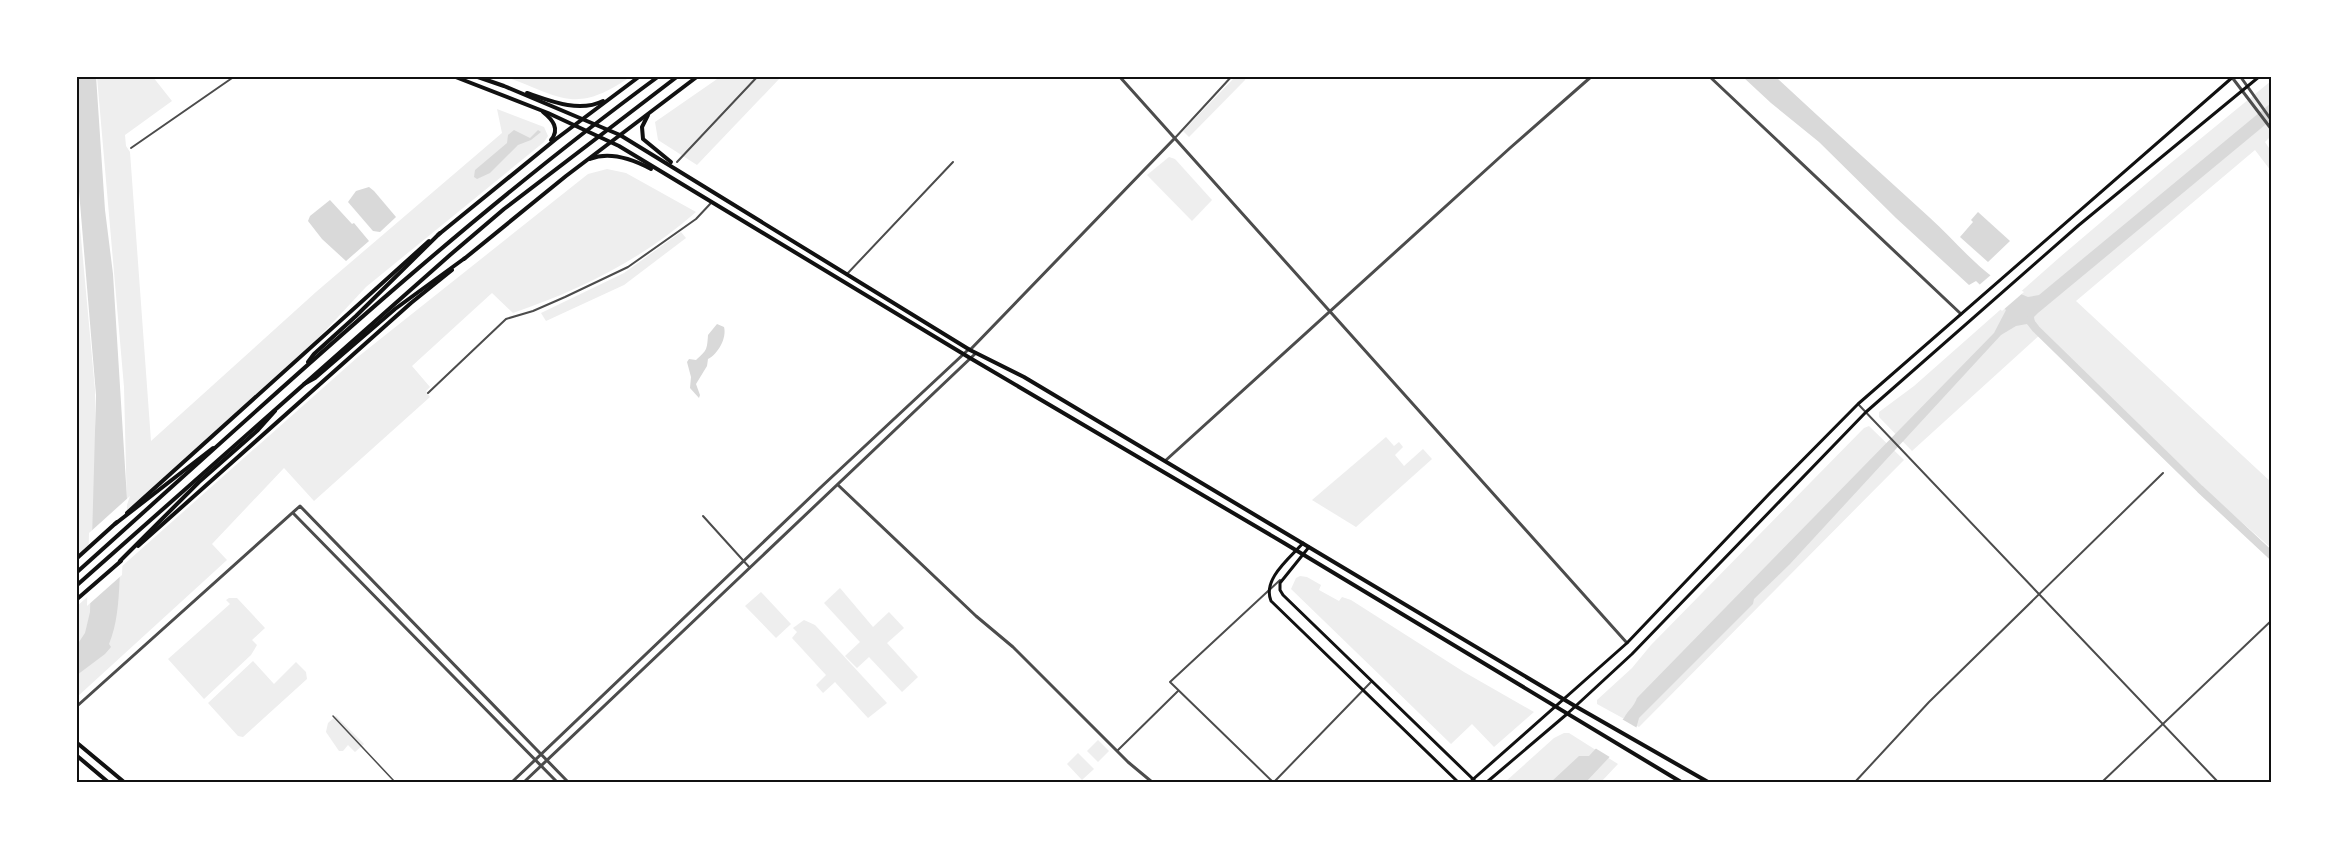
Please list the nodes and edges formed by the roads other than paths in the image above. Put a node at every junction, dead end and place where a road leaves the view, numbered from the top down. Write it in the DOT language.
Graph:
graph roads {
  1 [pos="235,76"];
  2 [pos="453,76"];
  3 [pos="475,76"];
  4 [pos="640,76"];
  5 [pos="659,76"];
  6 [pos="678,76"];
  7 [pos="698,76"];
  8 [pos="758,76"];
  9 [pos="1119,76"];
  10 [pos="1232,76"];
  11 [pos="1592,76"];
  12 [pos="1709,76"];
  13 [pos="2240,76"];
  14 [pos="2260,76"];
  15 [pos="2232,77"];
  16 [pos="504,86"];
  17 [pos="2247,87"];
  18 [pos="2242,91"];
  19 [pos="620,92"];
  20 [pos="495,93"];
  21 [pos="651,111"];
  22 [pos="583,119"];
  23 [pos="2271,122"];
  24 [pos="574,126"];
  25 [pos="2271,130"];
  26 [pos="620,135"];
  27 [pos="1174,139"];
  28 [pos="610,142"];
  29 [pos="130,148"];
  30 [pos="533,157"];
  31 [pos="671,162"];
  32 [pos="953,162"];
  33 [pos="678,164"];
  34 [pos="566,176"];
  35 [pos="689,190"];
  36 [pos="715,193"];
  37 [pos="711,203"];
  38 [pos="440,233"];
  39 [pos="465,258"];
  40 [pos="847,274"];
  41 [pos="1330,312"];
  42 [pos="1961,314"];
  43 [pos="970,349"];
  44 [pos="976,353"];
  45 [pos="963,354"];
  46 [pos="970,358"];
  47 [pos="302,371"];
  48 [pos="296,389"];
  49 [pos="428,393"];
  50 [pos="287,398"];
  51 [pos="1858,404"];
  52 [pos="1866,412"];
  53 [pos="228,437"];
  54 [pos="1165,461"];
  55 [pos="2163,472"];
  56 [pos="838,484"];
  57 [pos="131,511"];
  58 [pos="293,513"];
  59 [pos="703,516"];
  60 [pos="1303,543"];
  61 [pos="1309,547"];
  62 [pos="1297,550"];
  63 [pos="1303,554"];
  64 [pos="79,557"];
  65 [pos="120,561"];
  66 [pos="744,561"];
  67 [pos="750,568"];
  68 [pos="76,573"];
  69 [pos="1284,577"];
  70 [pos="76,586"];
  71 [pos="1269,592"];
  72 [pos="2040,595"];
  73 [pos="77,599"];
  74 [pos="2271,620"];
  75 [pos="1627,643"];
  76 [pos="1372,681"];
  77 [pos="1178,690"];
  78 [pos="1363,691"];
  79 [pos="1564,699"];
  80 [pos="1575,706"];
  81 [pos="76,707"];
  82 [pos="1556,707"];
  83 [pos="1567,714"];
  84 [pos="333,716"];
  85 [pos="2163,724"];
  86 [pos="76,742"];
  87 [pos="1117,750"];
  88 [pos="541,754"];
  89 [pos="76,756"];
  90 [pos="536,760"];
  91 [pos="547,760"];
  92 [pos="541,766"];
  93 [pos="394,781"];
  94 [pos="1473,782"];
  95 [pos="108,783"];
  96 [pos="124,783"];
  97 [pos="512,783"];
  98 [pos="524,783"];
  99 [pos="557,783"];
  100 [pos="568,783"];
  101 [pos="1152,783"];
  102 [pos="1274,783"];
  103 [pos="1458,783"];
  104 [pos="1487,783"];
  105 [pos="1681,783"];
  106 [pos="1708,783"];
  107 [pos="1854,783"];
  108 [pos="2102,783"];
  109 [pos="2218,783"];
  1 -- 29 [label="street"];
  2 -- 20 [label="main road"];
  3 -- 16 [label="main road"];
  4 -- 19 [label="main road"];
  5 -- 47 [label="main road"];
  6 -- 48 [label="main road"];
  7 -- 21 [label="main road"];
  8 -- 33 [label="street"];
  9 -- 27 [label="street"];
  10 -- 27 [label="street"];
  11 -- 41 [label="street"];
  12 -- 42 [label="street"];
  13 -- 17 [label="street"];
  14 -- 17 [label="main road"];
  15 -- 18 [label="street"];
  15 -- 42 [label="main road"];
  16 -- 19 [label="main road"];
  16 -- 22 [label="main road"];
  17 -- 18 [label="main road"];
  17 -- 23 [label="street"];
  18 -- 25 [label="street"];
  18 -- 52 [label="main road"];
  19 -- 22 [label="main road"];
  20 -- 24 [label="main road"];
  20 -- 30 [label="main road"];
  21 -- 26 [label="main road"];
  21 -- 31 [label="main road"];
  22 -- 24 [label="main road"];
  22 -- 26 [label="main road"];
  24 -- 28 [label="main road"];
  24 -- 30 [label="main road"];
  26 -- 28 [label="main road"];
  26 -- 36 [label="main road"];
  27 -- 41 [label="street"];
  27 -- 43 [label="street"];
  28 -- 34 [label="main road"];
  28 -- 35 [label="main road"];
  30 -- 38 [label="main road"];
  32 -- 40 [label="street"];
  33 -- 36 [label="main road"];
  34 -- 35 [label="main road"];
  34 -- 39 [label="main road"];
  35 -- 37 [label="main road"];
  36 -- 40 [label="main road"];
  37 -- 45 [label="main road"];
  37 -- 49 [label="street"];
  38 -- 47 [label="main road"];
  38 -- 57 [label="main road"];
  39 -- 48 [label="main road"];
  39 -- 65 [label="main road"];
  40 -- 43 [label="main road"];
  41 -- 54 [label="street"];
  41 -- 75 [label="street"];
  42 -- 51 [label="main road"];
  43 -- 44 [label="main road"];
  43 -- 45 [label="street"];
  44 -- 46 [label="street"];
  44 -- 54 [label="main road"];
  45 -- 46 [label="main road"];
  45 -- 66 [label="street"];
  46 -- 56 [label="street"];
  46 -- 62 [label="main road"];
  47 -- 53 [label="main road"];
  48 -- 50 [label="main road"];
  50 -- 65 [label="main road"];
  50 -- 70 [label="main road"];
  51 -- 52 [label="street"];
  51 -- 75 [label="main road"];
  52 -- 72 [label="street"];
  52 -- 80 [label="main road"];
  53 -- 57 [label="main road"];
  53 -- 68 [label="main road"];
  54 -- 60 [label="main road"];
  55 -- 72 [label="street"];
  56 -- 67 [label="street"];
  56 -- 87 [label="street"];
  57 -- 64 [label="main road"];
  58 -- 81 [label="street"];
  58 -- 88 [label="street"];
  58 -- 90 [label="street"];
  59 -- 66 [label="street"];
  60 -- 61 [label="main road"];
  60 -- 62 [label="main road"];
  61 -- 63 [label="main road"];
  61 -- 79 [label="main road"];
  62 -- 63 [label="main road"];
  62 -- 71 [label="main road"];
  63 -- 69 [label="main road"];
  63 -- 82 [label="main road"];
  65 -- 73 [label="main road"];
  66 -- 67 [label="street"];
  66 -- 88 [label="street"];
  67 -- 91 [label="street"];
  69 -- 71 [label="street"];
  69 -- 76 [label="main road"];
  71 -- 77 [label="street"];
  71 -- 78 [label="main road"];
  72 -- 85 [label="street"];
  72 -- 107 [label="street"];
  74 -- 85 [label="street"];
  75 -- 79 [label="main road"];
  76 -- 78 [label="street"];
  76 -- 94 [label="main road"];
  77 -- 87 [label="street"];
  77 -- 102 [label="street"];
  78 -- 102 [label="street"];
  78 -- 103 [label="main road"];
  79 -- 80 [label="main road"];
  79 -- 82 [label="main road"];
  80 -- 83 [label="main road"];
  80 -- 106 [label="main road"];
  82 -- 83 [label="main road"];
  82 -- 94 [label="main road"];
  83 -- 104 [label="main road"];
  83 -- 105 [label="main road"];
  84 -- 93 [label="street"];
  85 -- 108 [label="street"];
  85 -- 109 [label="street"];
  86 -- 96 [label="main road"];
  87 -- 101 [label="street"];
  88 -- 90 [label="street"];
  88 -- 91 [label="street"];
  89 -- 95 [label="main road"];
  90 -- 92 [label="street"];
  90 -- 97 [label="street"];
  91 -- 92 [label="street"];
  91 -- 100 [label="street"];
  92 -- 98 [label="street"];
  92 -- 99 [label="street"];
}
